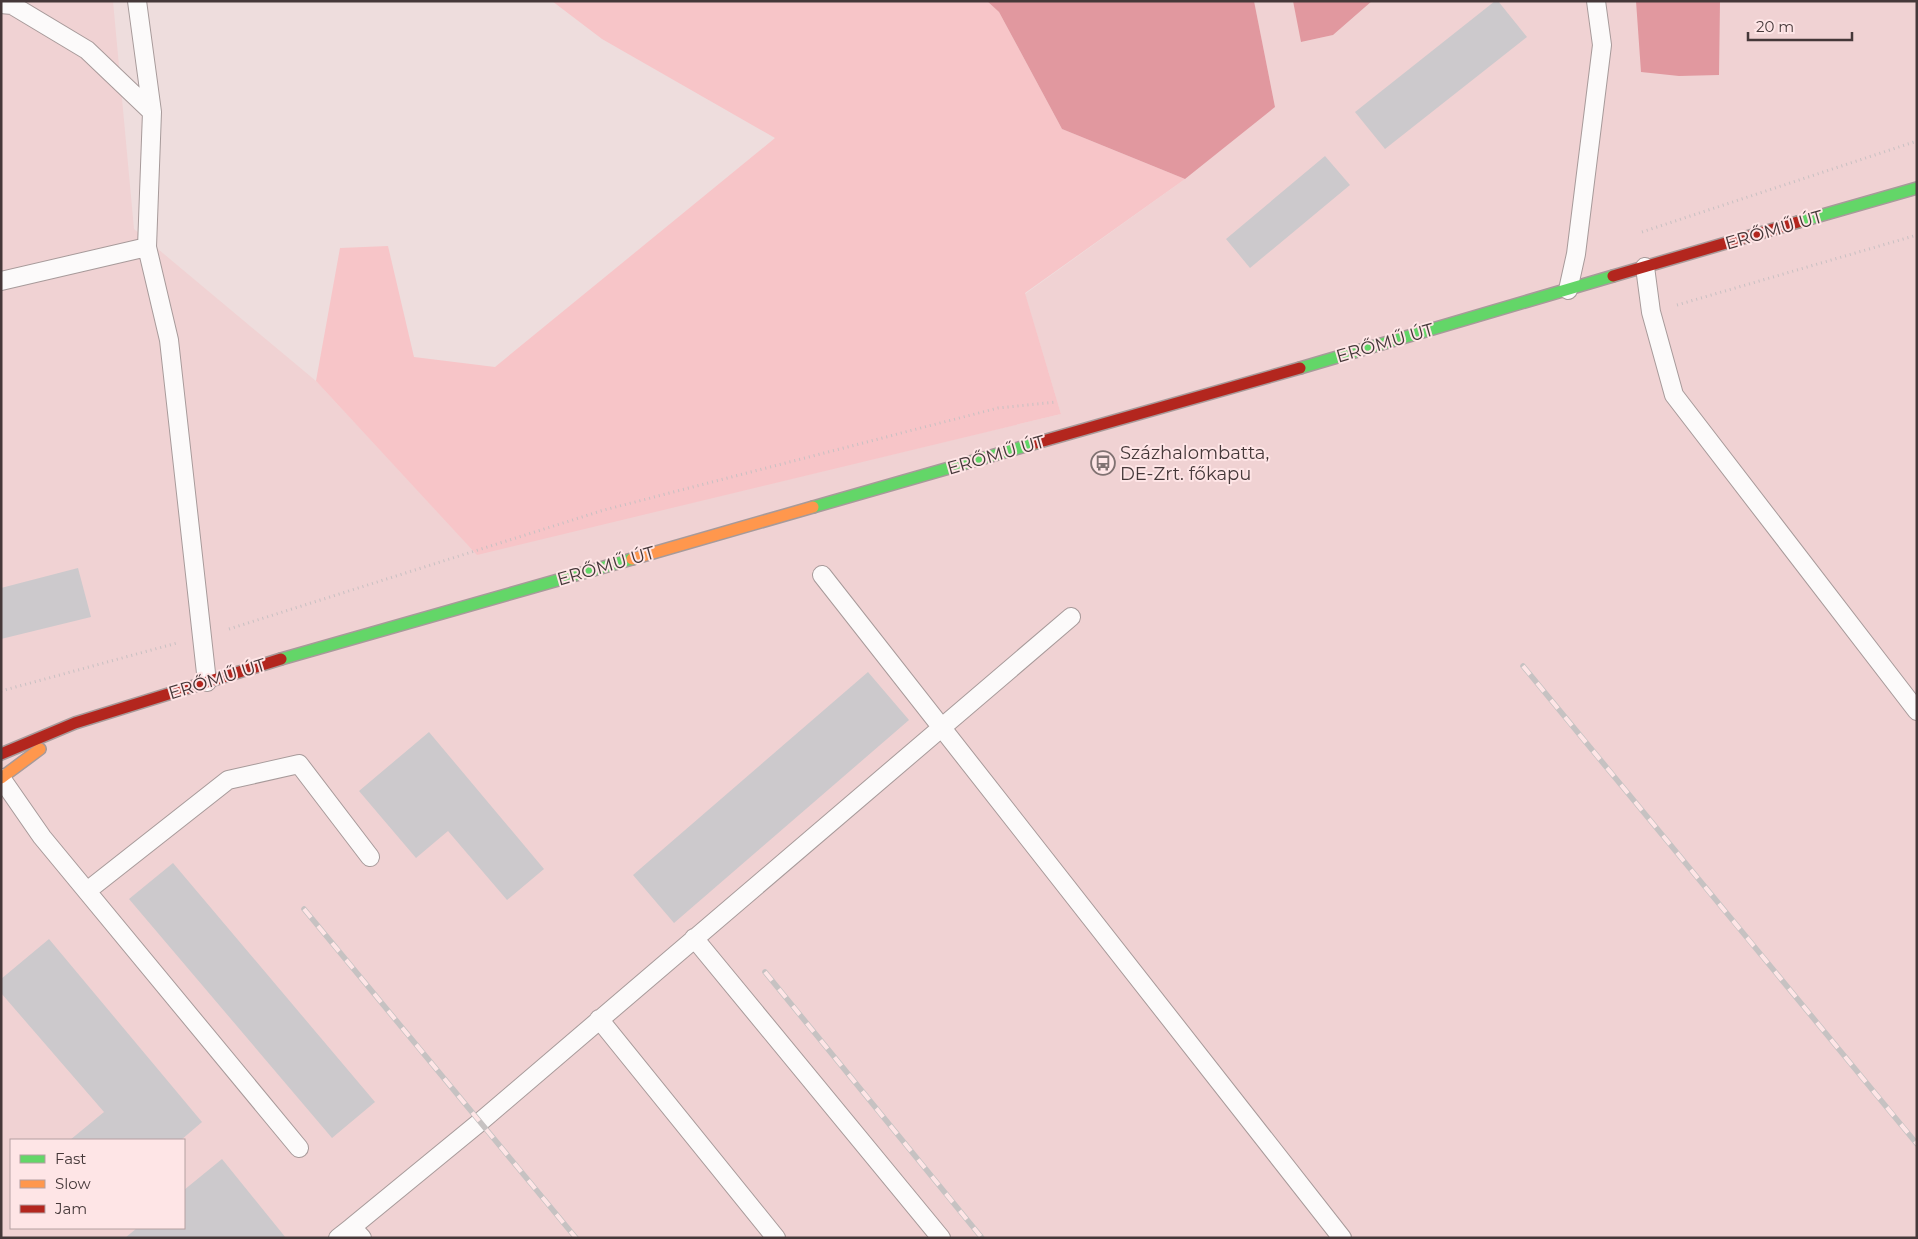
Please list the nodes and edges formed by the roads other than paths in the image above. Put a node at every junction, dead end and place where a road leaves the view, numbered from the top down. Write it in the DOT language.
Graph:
graph roads {
  1 [pos="137,1"];
  2 [pos="1596,1"];
  3 [pos="1,4"];
  4 [pos="152,112"];
  5 [pos="1917,188"];
  6 [pos="147,247"];
  7 [pos="1645,267"];
  8 [pos="1,281"];
  9 [pos="1568,290"];
  10 [pos="822,575"];
  11 [pos="1071,617"];
  12 [pos="207,682"];
  13 [pos="1917,711"];
  14 [pos="76,723"];
  15 [pos="941,726"];
  16 [pos="1,754"];
  17 [pos="1,778"];
  18 [pos="370,857"];
  19 [pos="86,891"];
  20 [pos="694,938"];
  21 [pos="599,1020"];
  22 [pos="299,1148"];
  23 [pos="357,1232"];
  24 [pos="338,1238"];
  25 [pos="776,1238"];
  26 [pos="941,1238"];
  27 [pos="1342,1238"];
  1 -- 4 [label="lane"];
  2 -- 9 [label="lane"];
  3 -- 4 [label="lane"];
  4 -- 6 [label="lane"];
  5 -- 7 [label="street, ERŐMŰ ÚT"];
  6 -- 8 [label="lane"];
  6 -- 12 [label="lane"];
  7 -- 9 [label="street, ERŐMŰ ÚT"];
  7 -- 13 [label="lane"];
  9 -- 12 [label="street, ERŐMŰ ÚT"];
  10 -- 15 [label="lane"];
  11 -- 15 [label="lane"];
  12 -- 14 [label="street, ERŐMŰ ÚT"];
  14 -- 16 [label="street, ERŐMŰ ÚT"];
  14 -- 17 [label="street, ERŐMŰ ÚT"];
  15 -- 20 [label="lane"];
  15 -- 27 [label="lane"];
  17 -- 19 [label="lane"];
  18 -- 19 [label="lane"];
  19 -- 22 [label="lane"];
  20 -- 21 [label="lane"];
  20 -- 26 [label="lane"];
  21 -- 23 [label="lane"];
  21 -- 25 [label="lane"];
  23 -- 24 [label="lane"];
}
